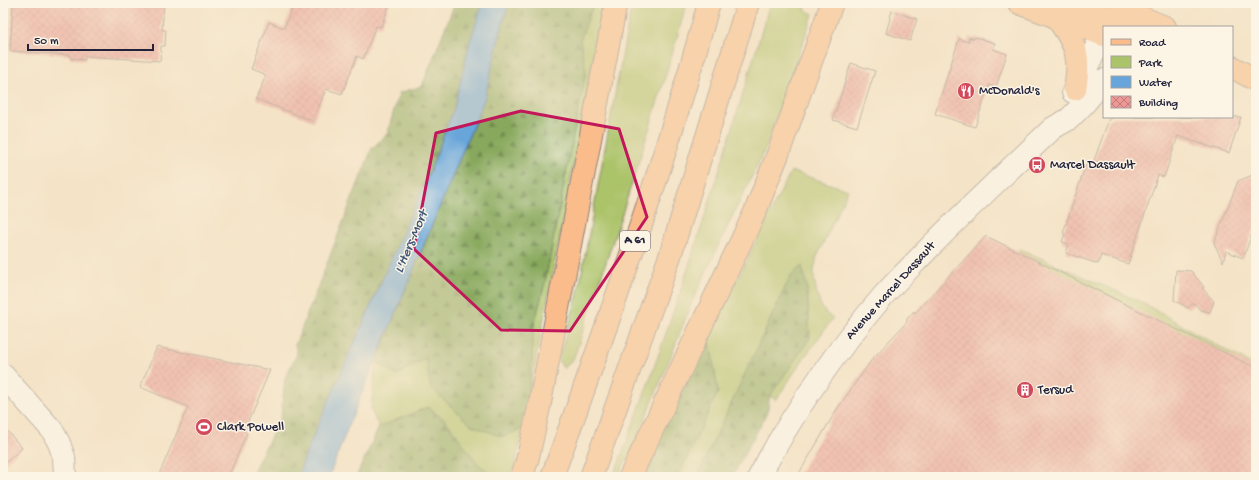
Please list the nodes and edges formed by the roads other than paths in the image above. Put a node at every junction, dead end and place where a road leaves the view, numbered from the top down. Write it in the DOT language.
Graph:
graph roads {
  1 [pos="616,3"];
  2 [pos="709,3"];
  3 [pos="748,3"];
  4 [pos="832,3"];
  5 [pos="848,3"];
  6 [pos="1018,3"];
  7 [pos="1056,10"];
  8 [pos="1134,15"];
  9 [pos="1106,21"];
  10 [pos="1162,26"];
  11 [pos="1103,30"];
  12 [pos="1233,68"];
  13 [pos="1243,76"];
  14 [pos="1103,81"];
  15 [pos="1075,89"];
  16 [pos="1053,128"];
  17 [pos="778,154"];
  18 [pos="3,375"];
  19 [pos="65,475"];
  20 [pos="522,477"];
  21 [pos="552,477"];
  22 [pos="591,477"];
  23 [pos="630,477"];
  24 [pos="758,477"];
  1 -- 20 [label="main road"];
  2 -- 21 [label="main road, A 61"];
  3 -- 22 [label="main road"];
  4 -- 17 [label="main road"];
  5 -- 17 [label="main road"];
  6 -- 7 [label="main road"];
  7 -- 9 [label="main road"];
  7 -- 15 [label="main road"];
  8 -- 9 [label="main road"];
  8 -- 10 [label="main road"];
  11 -- 15 [label="street, Avenue Marcel Dassault"];
  12 -- 13 [label="main road"];
  14 -- 16 [label="street, Avenue Marcel Dassault"];
  15 -- 16 [label="street, Avenue Marcel Dassault"];
  16 -- 24 [label="street, Avenue Marcel Dassault"];
  17 -- 23 [label="main road"];
  18 -- 19 [label="street"];
}
